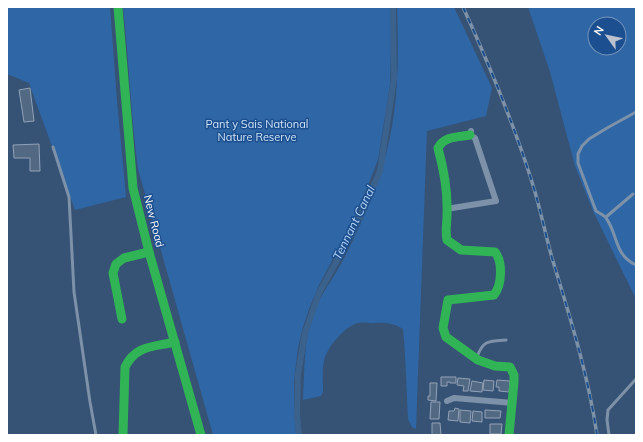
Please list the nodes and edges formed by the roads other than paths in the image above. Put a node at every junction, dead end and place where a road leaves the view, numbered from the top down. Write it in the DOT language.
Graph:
graph roads {
  1 [pos="118,7"];
  2 [pos="636,112"];
  3 [pos="471,132"];
  4 [pos="53,147"];
  5 [pos="633,194"];
  6 [pos="446,209"];
  7 [pos="606,217"];
  8 [pos="149,252"];
  9 [pos="636,265"];
  10 [pos="123,313"];
  11 [pos="506,340"];
  12 [pos="174,342"];
  13 [pos="476,359"];
  14 [pos="636,379"];
  15 [pos="454,390"];
  16 [pos="454,398"];
  17 [pos="447,401"];
  18 [pos="512,403"];
  19 [pos="96,435"];
  20 [pos="123,435"];
  21 [pos="201,435"];
  22 [pos="509,435"];
  23 [pos="609,435"];
  1 -- 8 [label="street, New Road"];
  2 -- 7 [label="lane"];
  3 -- 6 [label="street"];
  3 -- 6 [label="street"];
  4 -- 19 [label="lane"];
  5 -- 7 [label="lane"];
  6 -- 13 [label="street"];
  7 -- 9 [label="lane"];
  8 -- 10 [label="street"];
  8 -- 12 [label="street, New Road"];
  11 -- 13 [label="lane"];
  12 -- 20 [label="street"];
  12 -- 21 [label="street, New Road"];
  13 -- 18 [label="street"];
  14 -- 23 [label="lane"];
  15 -- 16 [label="street"];
  16 -- 17 [label="street"];
  16 -- 18 [label="street"];
  18 -- 22 [label="street"];
}
